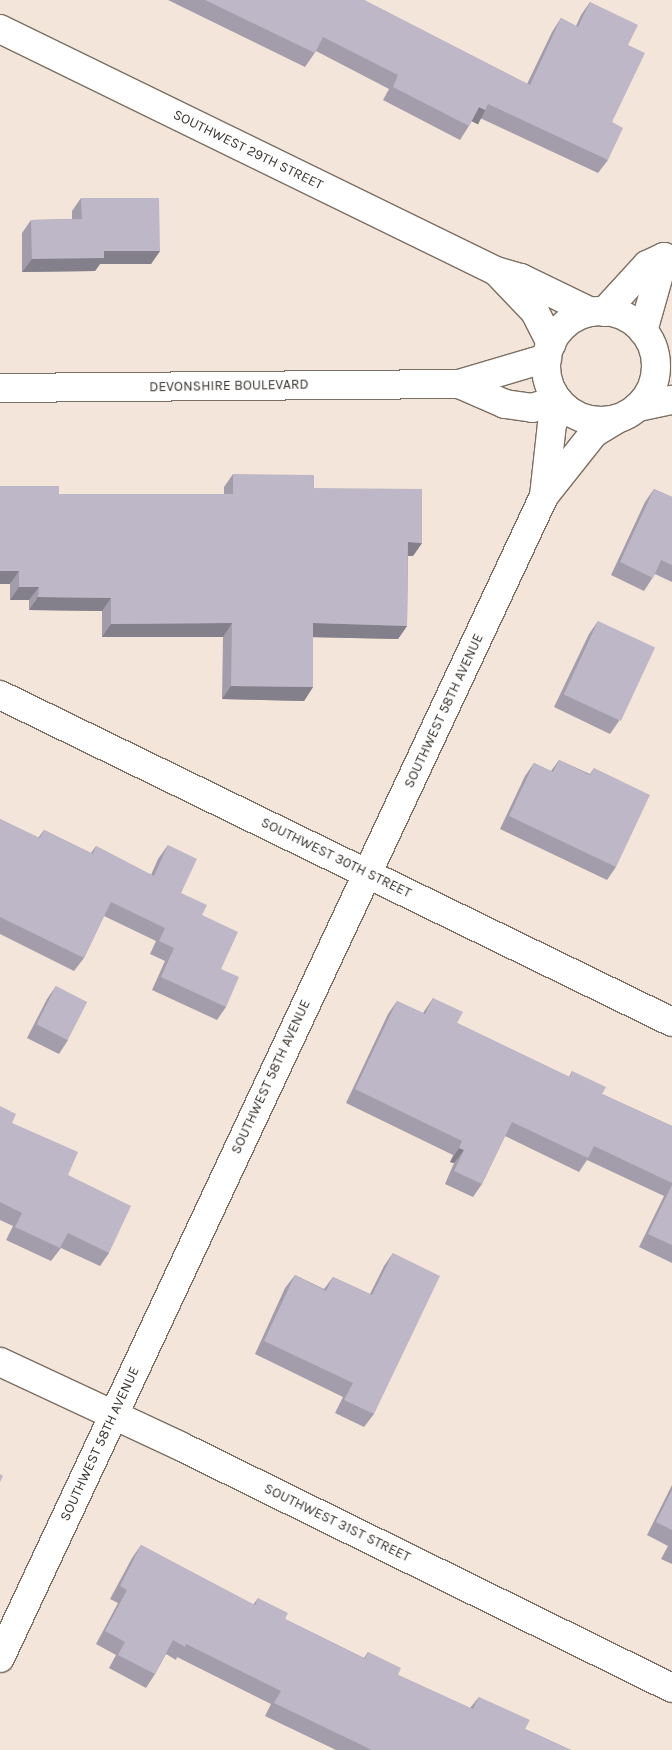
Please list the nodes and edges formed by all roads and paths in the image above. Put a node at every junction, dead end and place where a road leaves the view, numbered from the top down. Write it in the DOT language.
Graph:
graph roads {
  1 [pos="0,29"];
  2 [pos="668,248"];
  3 [pos="496,272"];
  4 [pos="597,312"];
  5 [pos="655,342"];
  6 [pos="549,351"];
  7 [pos="458,384"];
  8 [pos="0,388"];
  9 [pos="672,400"];
  10 [pos="560,402"];
  11 [pos="628,413"];
  12 [pos="544,496"];
  13 [pos="0,695"];
  14 [pos="366,873"];
  15 [pos="672,1022"];
  16 [pos="0,1362"];
  17 [pos="113,1416"];
  18 [pos="0,1658"];
  19 [pos="672,1688"];
  1 -- 3 [label="street, SOUTHWEST 29TH STREET"];
  2 -- 4 [label="street"];
  2 -- 5 [label="street"];
  3 -- 4 [label="street, SOUTHWEST 29TH STREET"];
  3 -- 6 [label="street, SOUTHWEST 29TH STREET"];
  4 -- 5 [label="street"];
  4 -- 6 [label="street"];
  5 -- 11 [label="street"];
  6 -- 7 [label="street, DEVONSHIRE BOULEVARD"];
  6 -- 10 [label="street"];
  7 -- 8 [label="street, DEVONSHIRE BOULEVARD"];
  7 -- 10 [label="street, DEVONSHIRE BOULEVARD"];
  9 -- 11 [label="street"];
  10 -- 11 [label="street"];
  10 -- 12 [label="street, SOUTHWEST 58TH AVENUE"];
  11 -- 12 [label="street, SOUTHWEST 58TH AVENUE"];
  12 -- 14 [label="street, SOUTHWEST 58TH AVENUE"];
  13 -- 14 [label="street, SOUTHWEST 30TH STREET"];
  14 -- 15 [label="street, SOUTHWEST 30TH STREET"];
  14 -- 17 [label="street, SOUTHWEST 58TH AVENUE"];
  16 -- 17 [label="street, SOUTHWEST 31ST STREET"];
  17 -- 18 [label="street, SOUTHWEST 58TH AVENUE"];
  17 -- 19 [label="street, SOUTHWEST 31ST STREET"];
}
